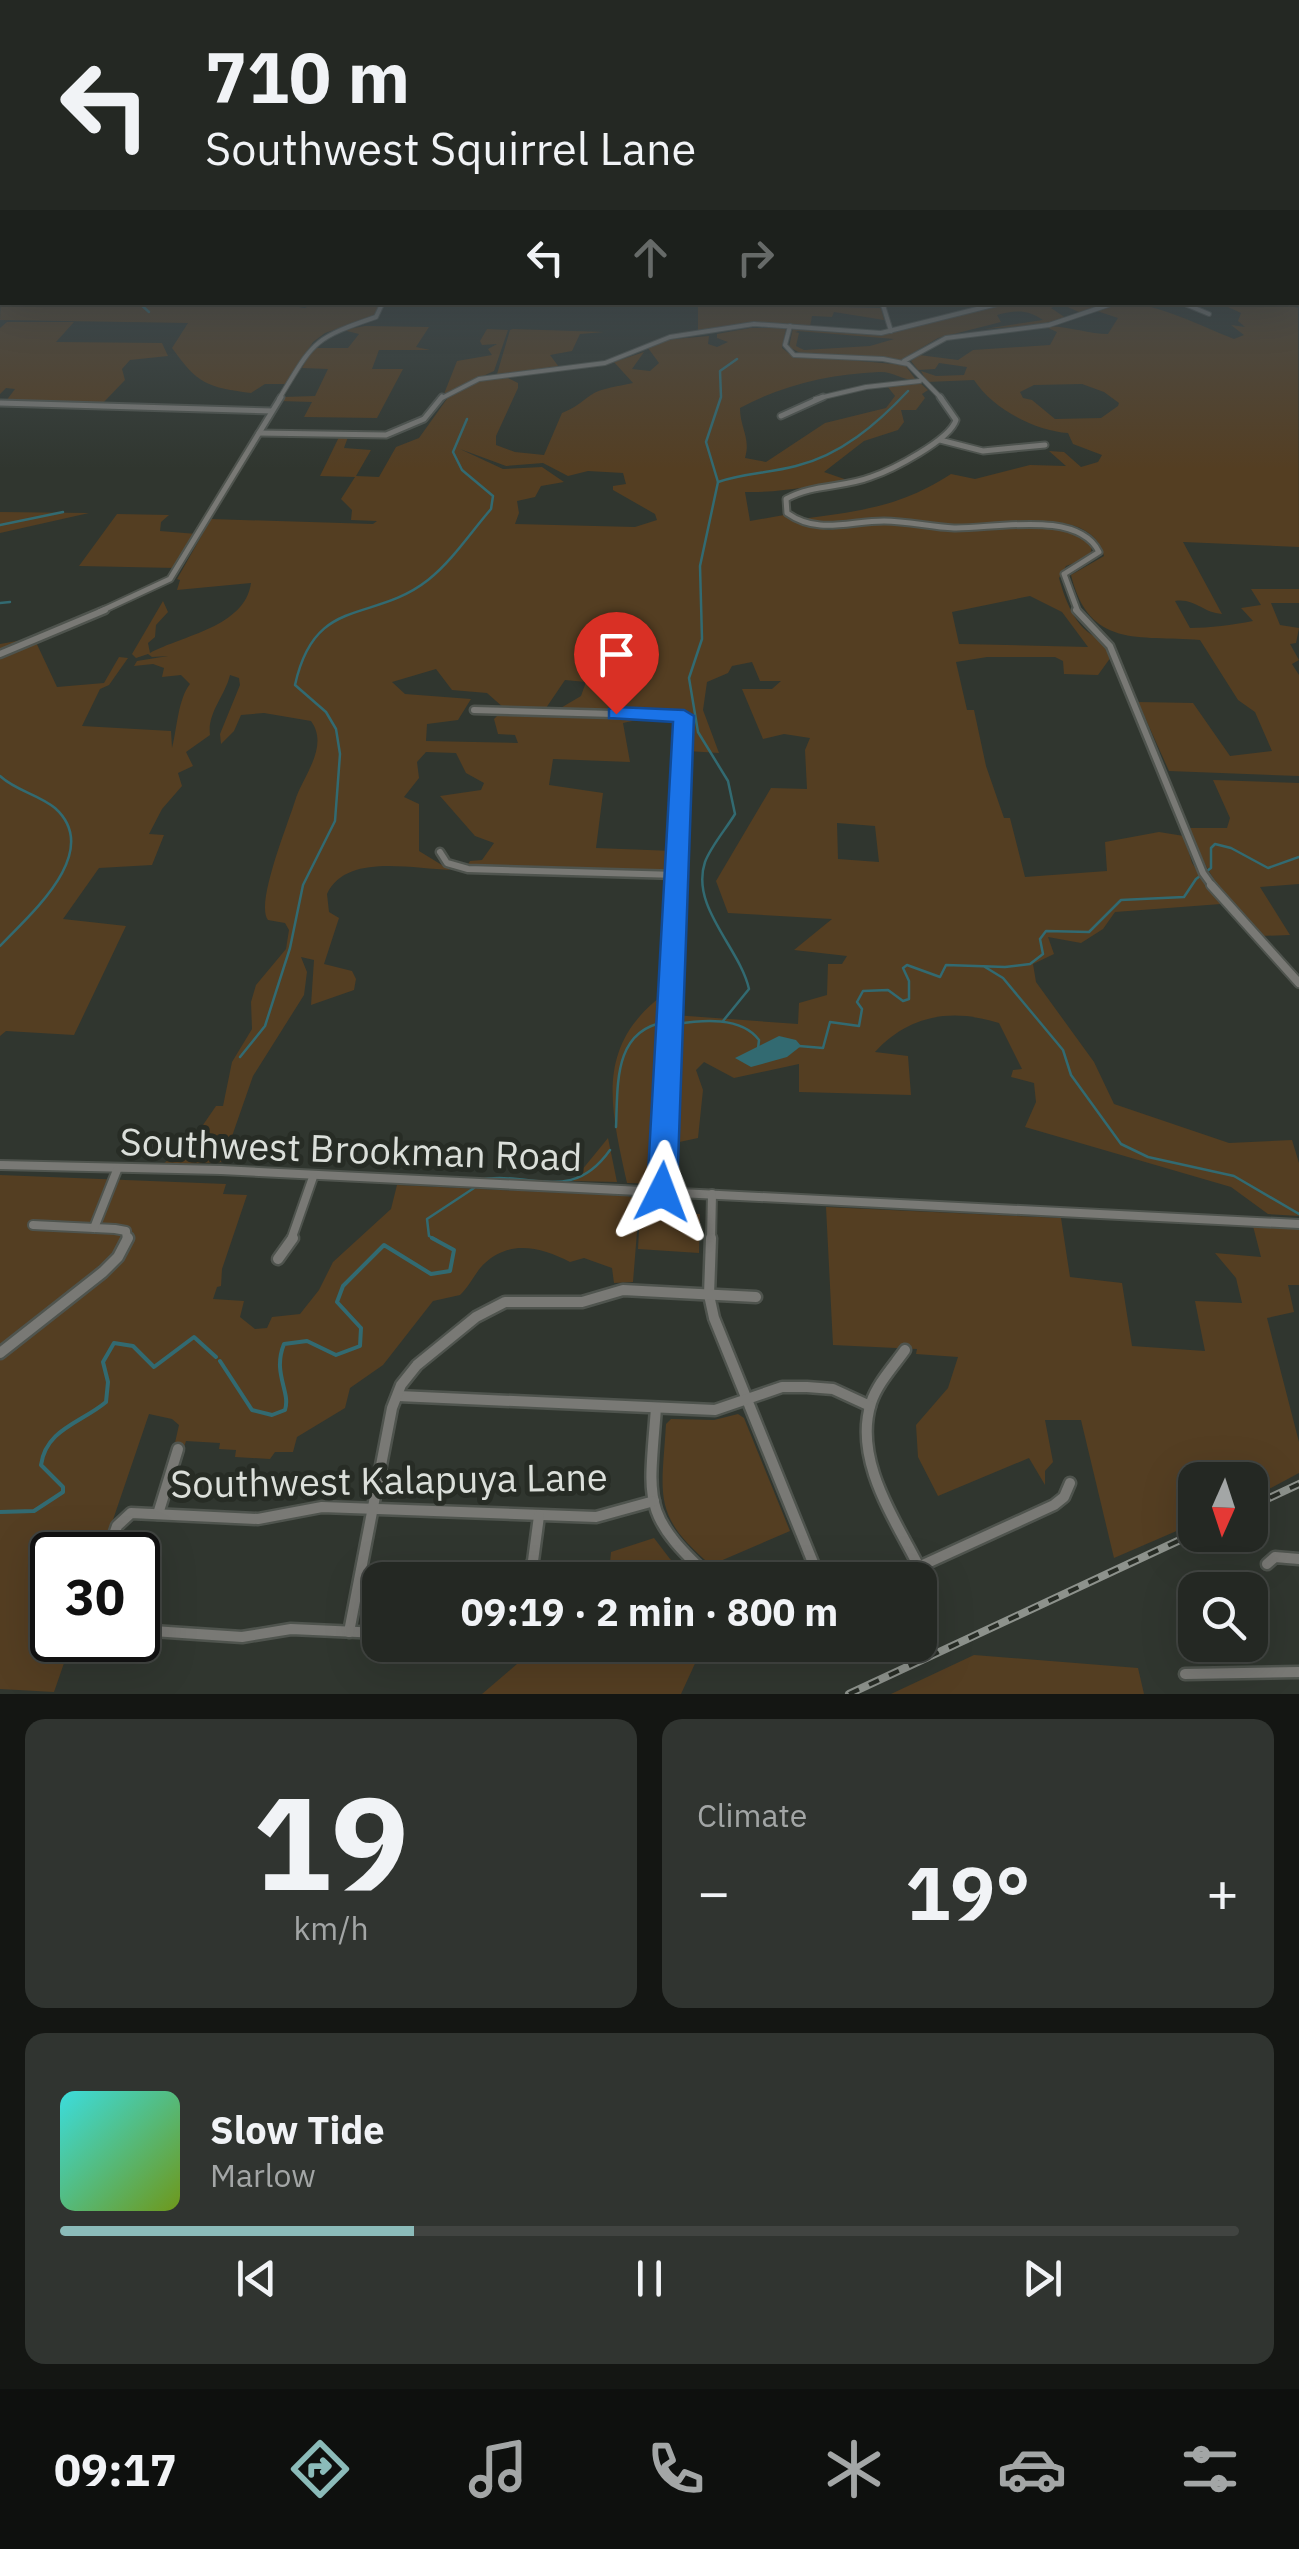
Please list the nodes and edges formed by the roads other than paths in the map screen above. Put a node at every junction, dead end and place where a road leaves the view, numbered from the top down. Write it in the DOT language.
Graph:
graph roads {
  1 [pos="382,311"];
  2 [pos="885,311"];
  3 [pos="971,311"];
  4 [pos="1090,311"];
  5 [pos="1202,311"];
  6 [pos="1209,314"];
  7 [pos="790,326"];
  8 [pos="891,332"];
  9 [pos="902,362"];
  10 [pos="922,381"];
  11 [pos="0,403"];
  12 [pos="272,411"];
  13 [pos="781,416"];
  14 [pos="259,433"];
  15 [pos="940,440"];
  16 [pos="1045,445"];
  17 [pos="0,654"];
  18 [pos="474,710"];
  19 [pos="440,852"];
  20 [pos="678,875"];
  21 [pos="1299,983"];
  22 [pos="0,1165"];
  23 [pos="117,1170"];
  24 [pos="313,1177"];
  25 [pos="662,1192"];
  26 [pos="712,1194"];
  27 [pos="1299,1224"];
  28 [pos="33,1225"];
  29 [pos="94,1228"];
  30 [pos="278,1259"];
  31 [pos="709,1294"];
  32 [pos="756,1296"];
  33 [pos="905,1350"];
  34 [pos="0,1353"];
  35 [pos="398,1396"];
  36 [pos="747,1402"];
  37 [pos="870,1406"];
  38 [pos="656,1408"];
  39 [pos="178,1449"];
  40 [pos="1070,1482"];
  41 [pos="654,1501"];
  42 [pos="373,1508"];
  43 [pos="158,1514"];
  44 [pos="539,1516"];
  45 [pos="115,1532"];
  46 [pos="1299,1559"];
  47 [pos="531,1562"];
  48 [pos="694,1562"];
  49 [pos="813,1562"];
  50 [pos="917,1562"];
  51 [pos="930,1562"];
  52 [pos="1267,1564"];
  53 [pos="160,1631"];
  54 [pos="349,1632"];
  55 [pos="362,1632"];
  56 [pos="1299,1672"];
  57 [pos="1185,1674"];
  1 -- 12 [label="street"];
  2 -- 8 [label="street"];
  3 -- 8 [label="street"];
  4 -- 9 [label="street"];
  5 -- 6 [label="street"];
  7 -- 8 [label="street"];
  7 -- 9 [label="street"];
  7 -- 14 [label="street"];
  9 -- 10 [label="street"];
  10 -- 13 [label="street"];
  10 -- 15 [label="street"];
  11 -- 12 [label="street"];
  12 -- 14 [label="street"];
  14 -- 17 [label="street"];
  15 -- 16 [label="street"];
  15 -- 21 [label="street"];
  18 -- 20 [label="street"];
  19 -- 20 [label="street"];
  20 -- 25 [label="street"];
  22 -- 23 [label="street, Southwest Brookman Road"];
  23 -- 24 [label="street, Southwest Brookman Road"];
  23 -- 29 [label="street"];
  24 -- 25 [label="street, Southwest Brookman Road"];
  24 -- 30 [label="street"];
  25 -- 26 [label="street, Southwest Brookman Road"];
  26 -- 27 [label="street, Southwest Brookman Road"];
  26 -- 31 [label="street"];
  28 -- 29 [label="street"];
  29 -- 34 [label="street"];
  31 -- 32 [label="street"];
  31 -- 35 [label="street"];
  31 -- 36 [label="street"];
  33 -- 37 [label="street"];
  35 -- 38 [label="street"];
  35 -- 42 [label="street"];
  36 -- 37 [label="street"];
  36 -- 38 [label="street"];
  36 -- 49 [label="street"];
  37 -- 50 [label="street"];
  38 -- 41 [label="street"];
  39 -- 43 [label="street"];
  40 -- 51 [label="street"];
  41 -- 44 [label="street, Southwest Kalapuya Lane"];
  41 -- 48 [label="street"];
  42 -- 43 [label="street, Southwest Kalapuya Lane"];
  42 -- 44 [label="street, Southwest Kalapuya Lane"];
  42 -- 54 [label="street"];
  43 -- 45 [label="street, Southwest Kalapuya Lane"];
  44 -- 47 [label="street"];
  46 -- 52 [label="street"];
  53 -- 54 [label="street"];
  54 -- 55 [label="street"];
  56 -- 57 [label="street"];
}
